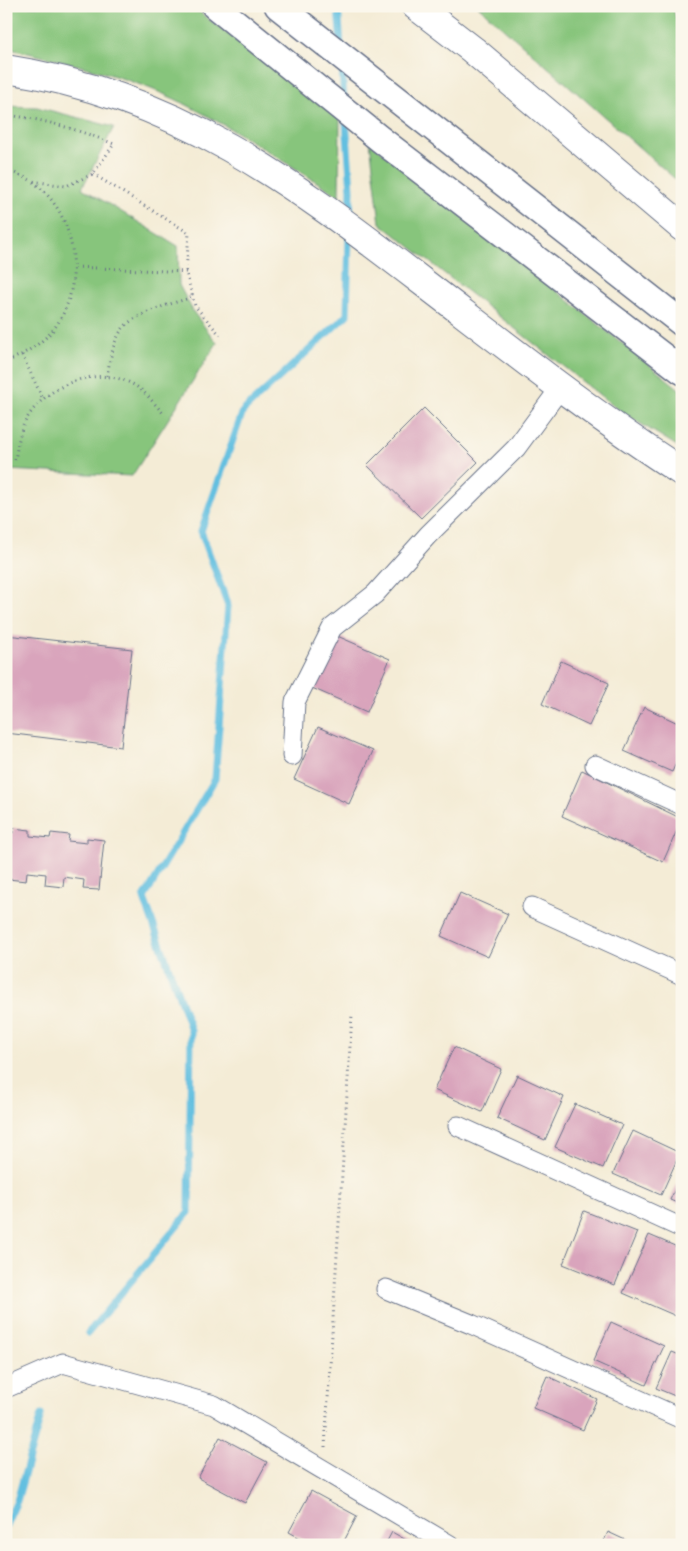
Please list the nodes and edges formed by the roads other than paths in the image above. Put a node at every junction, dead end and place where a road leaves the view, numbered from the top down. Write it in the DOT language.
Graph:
graph roads {
  1 [pos="215,6"];
  2 [pos="278,6"];
  3 [pos="416,6"];
  4 [pos="6,69"];
  5 [pos="682,227"];
  6 [pos="682,323"];
  7 [pos="682,371"];
  8 [pos="561,387"];
  9 [pos="682,472"];
  10 [pos="292,756"];
  11 [pos="595,764"];
  12 [pos="682,805"];
  13 [pos="532,907"];
  14 [pos="682,975"];
  15 [pos="458,1126"];
  16 [pos="682,1228"];
  17 [pos="386,1290"];
  18 [pos="6,1388"];
  19 [pos="682,1419"];
  20 [pos="450,1545"];
  1 -- 7 [label="main road"];
  2 -- 6 [label="main road"];
  3 -- 5 [label="highway"];
  4 -- 8 [label="highway"];
  8 -- 9 [label="highway"];
  8 -- 10 [label="street"];
  11 -- 12 [label="street"];
  13 -- 14 [label="street"];
  15 -- 16 [label="street"];
  17 -- 19 [label="street"];
  18 -- 20 [label="street"];
}
